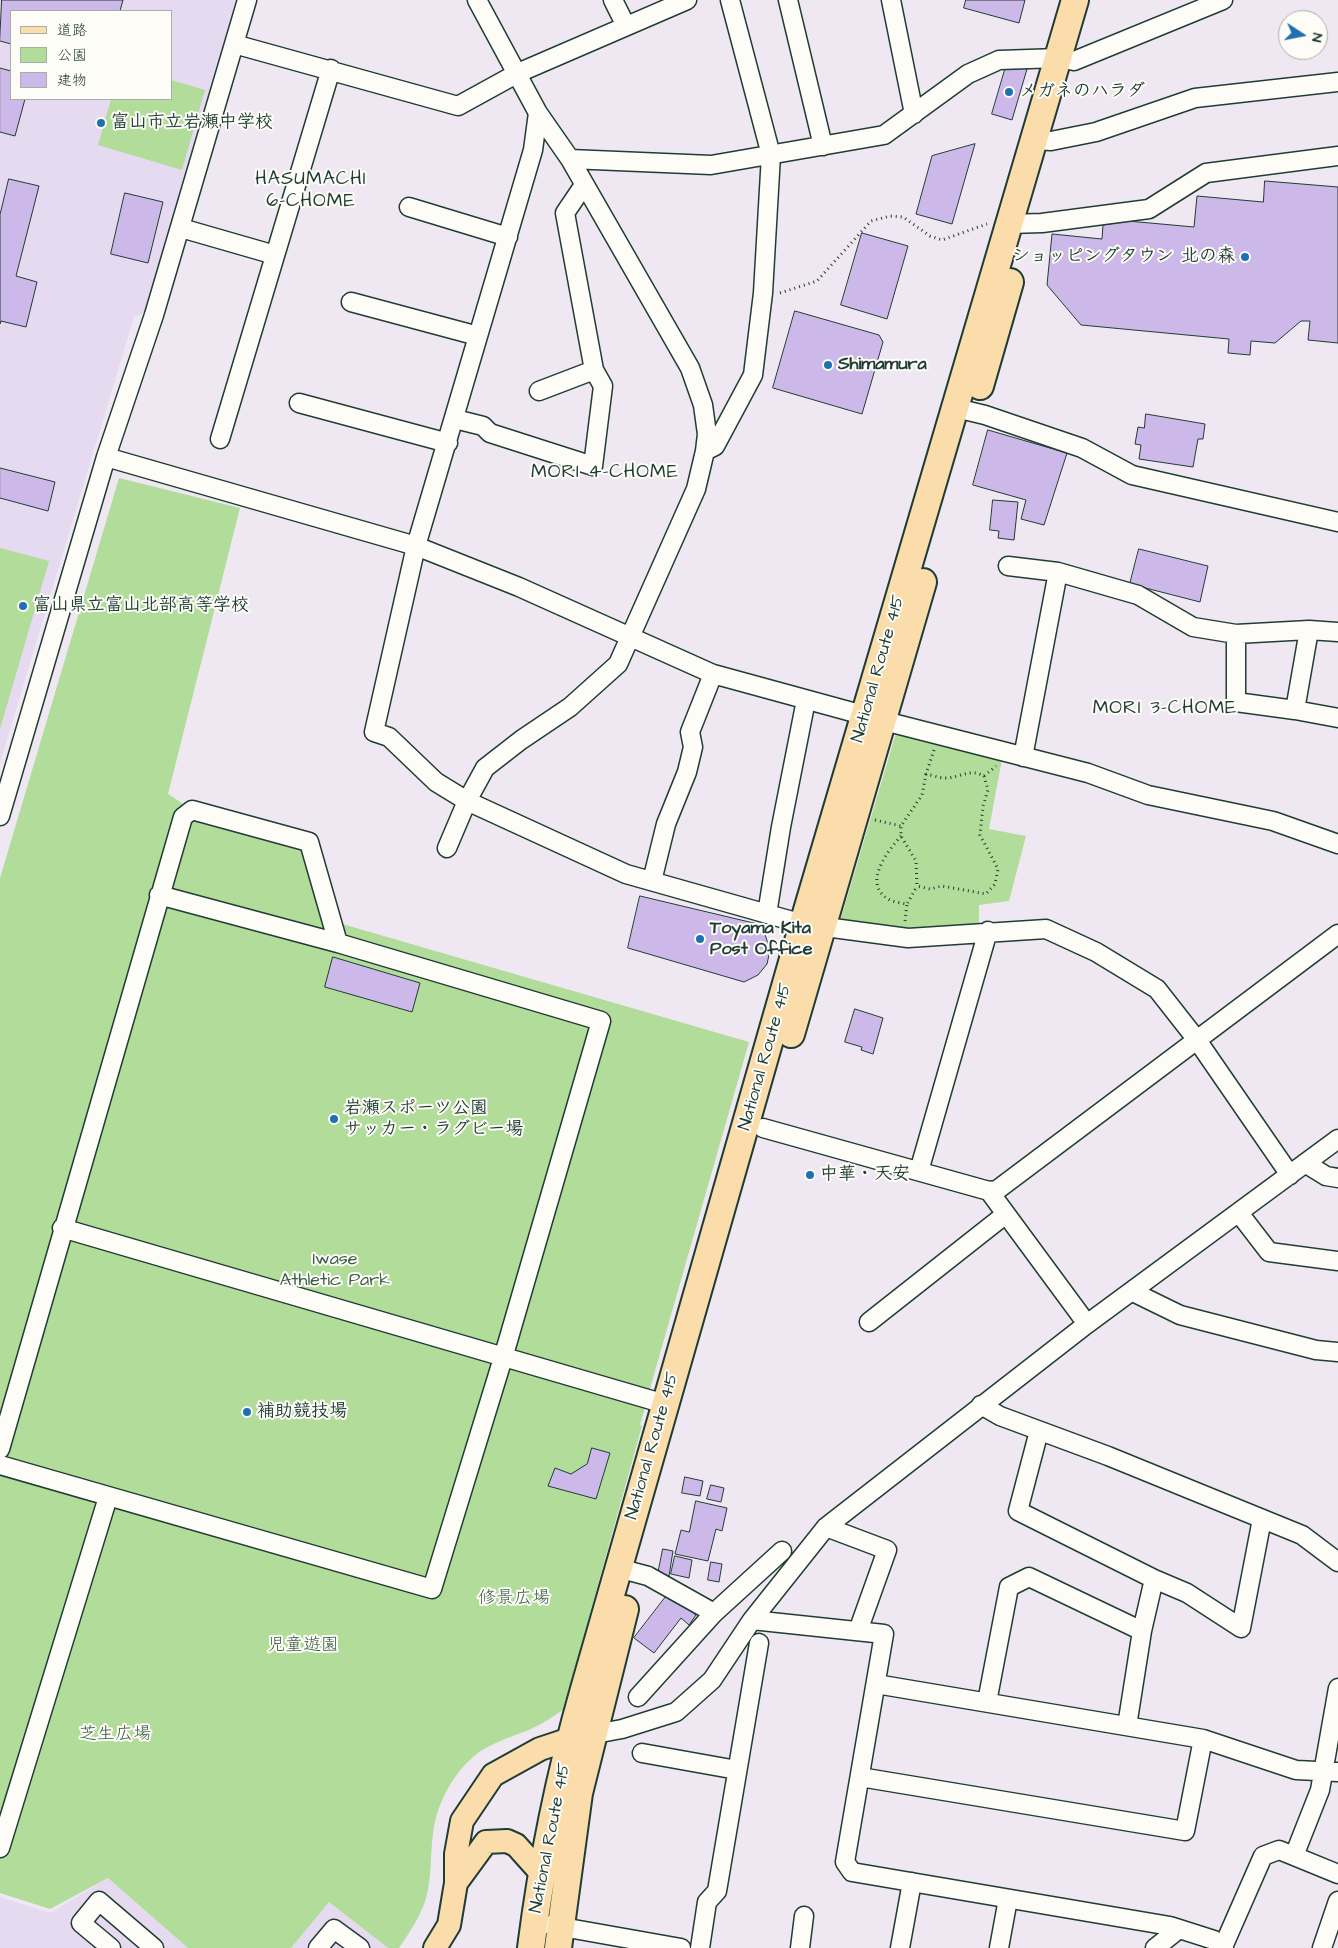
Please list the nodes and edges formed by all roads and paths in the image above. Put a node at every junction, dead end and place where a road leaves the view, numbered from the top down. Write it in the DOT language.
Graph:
graph roads {
  1 [pos="247,0"];
  2 [pos="477,0"];
  3 [pos="613,0"];
  4 [pos="687,0"];
  5 [pos="730,0"];
  6 [pos="788,0"];
  7 [pos="891,0"];
  8 [pos="1075,0"];
  9 [pos="1091,0"];
  10 [pos="1223,0"];
  11 [pos="626,26"];
  12 [pos="234,44"];
  13 [pos="1066,59"];
  14 [pos="331,69"];
  15 [pos="518,73"];
  16 [pos="1338,82"];
  17 [pos="538,113"];
  18 [pos="914,114"];
  19 [pos="1043,140"];
  20 [pos="823,146"];
  21 [pos="771,155"];
  22 [pos="1338,156"];
  23 [pos="570,159"];
  24 [pos="584,185"];
  25 [pos="410,207"];
  26 [pos="1018,224"];
  27 [pos="181,228"];
  28 [pos="508,236"];
  29 [pos="275,255"];
  30 [pos="762,299"];
  31 [pos="350,302"];
  32 [pos="478,336"];
  33 [pos="594,370"];
  34 [pos="539,391"];
  35 [pos="299,402"];
  36 [pos="964,410"];
  37 [pos="455,419"];
  38 [pos="220,439"];
  39 [pos="448,443"];
  40 [pos="705,451"];
  41 [pos="106,457"];
  42 [pos="1338,522"];
  43 [pos="416,546"];
  44 [pos="1008,566"];
  45 [pos="1058,572"];
  46 [pos="1309,630"];
  47 [pos="1338,632"];
  48 [pos="1236,634"];
  49 [pos="630,638"];
  50 [pos="713,674"];
  51 [pos="806,700"];
  52 [pos="1295,710"];
  53 [pos="874,718"];
  54 [pos="1338,718"];
  55 [pos="937,735"];
  56 [pos="1000,752"];
  57 [pos="1023,757"];
  58 [pos="926,774"];
  59 [pos="984,776"];
  60 [pos="467,801"];
  61 [pos="0,816"];
  62 [pos="868,819"];
  63 [pos="901,826"];
  64 [pos="901,836"];
  65 [pos="1338,844"];
  66 [pos="447,848"];
  67 [pos="652,881"];
  68 [pos="917,886"];
  69 [pos="160,895"];
  70 [pos="767,914"];
  71 [pos="813,926"];
  72 [pos="988,931"];
  73 [pos="1338,934"];
  74 [pos="338,943"];
  75 [pos="1197,1040"];
  76 [pos="763,1128"];
  77 [pos="1338,1139"];
  78 [pos="1305,1163"];
  79 [pos="919,1171"];
  80 [pos="1290,1175"];
  81 [pos="1338,1178"];
  82 [pos="990,1191"];
  83 [pos="1239,1213"];
  84 [pos="1006,1214"];
  85 [pos="62,1228"];
  86 [pos="1338,1261"];
  87 [pos="1133,1292"];
  88 [pos="869,1322"];
  89 [pos="1087,1324"];
  90 [pos="1338,1352"];
  91 [pos="503,1358"];
  92 [pos="664,1404"];
  93 [pos="981,1405"];
  94 [pos="1039,1431"];
  95 [pos="0,1449"];
  96 [pos="0,1465"];
  97 [pos="108,1497"];
  98 [pos="1262,1520"];
  99 [pos="826,1527"];
  100 [pos="782,1551"];
  101 [pos="1338,1562"];
  102 [pos="626,1570"];
  103 [pos="1154,1579"];
  104 [pos="714,1612"];
  105 [pos="752,1620"];
  106 [pos="1142,1631"];
  107 [pos="858,1632"];
  108 [pos="758,1643"];
  109 [pos="727,1658"];
  110 [pos="753,1674"];
  111 [pos="876,1684"];
  112 [pos="1338,1688"];
  113 [pos="638,1697"];
  114 [pos="987,1702"];
  115 [pos="1128,1726"];
  116 [pos="581,1737"];
  117 [pos="1203,1739"];
  118 [pos="642,1753"];
  119 [pos="736,1770"];
  120 [pos="1331,1772"];
  121 [pos="860,1777"];
  122 [pos="0,1848"];
  123 [pos="1294,1856"];
  124 [pos="542,1874"];
  125 [pos="1338,1874"];
  126 [pos="912,1882"];
  127 [pos="456,1883"];
  128 [pos="1008,1899"];
  129 [pos="1338,1901"];
  130 [pos="804,1916"];
  131 [pos="534,1922"];
  132 [pos="1179,1929"];
  133 [pos="559,1937"];
  134 [pos="111,1948"];
  135 [pos="154,1948"];
  136 [pos="318,1948"];
  137 [pos="360,1948"];
  138 [pos="435,1948"];
  139 [pos="531,1948"];
  140 [pos="681,1948"];
  141 [pos="700,1948"];
  142 [pos="800,1948"];
  143 [pos="900,1948"];
  144 [pos="999,1948"];
  145 [pos="1155,1948"];
  146 [pos="1223,1948"];
  147 [pos="1322,1948"];
  1 -- 12 [label="street"];
  2 -- 15 [label="street"];
  3 -- 11 [label="street"];
  4 -- 11 [label="street"];
  5 -- 21 [label="street"];
  6 -- 20 [label="street"];
  7 -- 18 [label="street"];
  8 -- 13 [label="highway, National Route 415"];
  9 -- 13 [label="highway, National Route 415"];
  10 -- 13 [label="street"];
  11 -- 15 [label="street"];
  12 -- 14 [label="street"];
  12 -- 27 [label="street"];
  13 -- 18 [label="street"];
  13 -- 19 [label="highway, National Route 415"];
  14 -- 15 [label="street"];
  14 -- 29 [label="street"];
  15 -- 17 [label="street"];
  16 -- 19 [label="street"];
  17 -- 23 [label="street"];
  17 -- 28 [label="street"];
  18 -- 20 [label="street"];
  19 -- 26 [label="highway, National Route 415"];
  20 -- 21 [label="street"];
  21 -- 23 [label="street"];
  21 -- 30 [label="street"];
  22 -- 26 [label="street"];
  23 -- 24 [label="street"];
  24 -- 33 [label="street"];
  24 -- 40 [label="street"];
  25 -- 28 [label="street"];
  26 -- 30 [label="path"];
  26 -- 36 [label="highway, National Route 415"];
  27 -- 29 [label="street"];
  27 -- 41 [label="street"];
  28 -- 32 [label="street"];
  29 -- 38 [label="street"];
  30 -- 40 [label="street"];
  31 -- 32 [label="street"];
  32 -- 37 [label="street"];
  33 -- 34 [label="street"];
  33 -- 37 [label="street"];
  35 -- 39 [label="street"];
  36 -- 42 [label="street"];
  36 -- 53 [label="highway, National Route 415"];
  37 -- 39 [label="street"];
  39 -- 43 [label="street"];
  40 -- 49 [label="street"];
  41 -- 43 [label="street"];
  41 -- 61 [label="street"];
  43 -- 49 [label="street"];
  43 -- 60 [label="street"];
  44 -- 45 [label="street"];
  45 -- 48 [label="street"];
  45 -- 57 [label="street"];
  46 -- 47 [label="street"];
  46 -- 48 [label="street"];
  46 -- 52 [label="street"];
  48 -- 52 [label="street"];
  49 -- 50 [label="street"];
  49 -- 60 [label="street"];
  50 -- 51 [label="street"];
  50 -- 67 [label="street"];
  51 -- 53 [label="street"];
  51 -- 70 [label="street"];
  52 -- 54 [label="street"];
  53 -- 55 [label="street"];
  53 -- 71 [label="highway, National Route 415"];
  55 -- 56 [label="street"];
  55 -- 58 [label="path"];
  56 -- 57 [label="street"];
  56 -- 59 [label="path"];
  57 -- 65 [label="street"];
  58 -- 59 [label="path"];
  58 -- 63 [label="path"];
  59 -- 68 [label="path"];
  60 -- 66 [label="street"];
  60 -- 67 [label="street"];
  62 -- 63 [label="path"];
  63 -- 64 [label="path"];
  64 -- 68 [label="path"];
  64 -- 68 [label="path"];
  67 -- 70 [label="street"];
  69 -- 74 [label="street"];
  69 -- 74 [label="street"];
  69 -- 85 [label="street"];
  70 -- 71 [label="street"];
  71 -- 72 [label="street"];
  71 -- 76 [label="highway, National Route 415"];
  71 -- 92 [label="highway, National Route 415"];
  72 -- 75 [label="street"];
  72 -- 79 [label="street"];
  73 -- 75 [label="street"];
  74 -- 91 [label="street"];
  75 -- 80 [label="street"];
  75 -- 82 [label="street"];
  76 -- 79 [label="street"];
  76 -- 102 [label="highway, National Route 415"];
  77 -- 78 [label="street"];
  78 -- 80 [label="street"];
  78 -- 81 [label="street"];
  79 -- 82 [label="street"];
  80 -- 83 [label="street"];
  82 -- 84 [label="street"];
  83 -- 86 [label="street"];
  83 -- 87 [label="street"];
  84 -- 88 [label="street"];
  84 -- 89 [label="street"];
  85 -- 91 [label="street"];
  85 -- 95 [label="street"];
  87 -- 89 [label="street"];
  87 -- 90 [label="street"];
  89 -- 93 [label="street"];
  91 -- 92 [label="street"];
  91 -- 97 [label="street"];
  92 -- 102 [label="highway, National Route 415"];
  93 -- 94 [label="street"];
  93 -- 99 [label="street"];
  94 -- 98 [label="street"];
  94 -- 103 [label="street"];
  96 -- 97 [label="street"];
  97 -- 122 [label="street"];
  98 -- 101 [label="street"];
  98 -- 103 [label="street"];
  99 -- 105 [label="street"];
  99 -- 107 [label="street"];
  100 -- 104 [label="street"];
  102 -- 104 [label="street"];
  102 -- 116 [label="highway, National Route 415"];
  103 -- 106 [label="street"];
  104 -- 113 [label="street"];
  105 -- 107 [label="street"];
  105 -- 109 [label="street"];
  106 -- 114 [label="street"];
  106 -- 115 [label="street"];
  107 -- 111 [label="street"];
  108 -- 110 [label="street"];
  109 -- 110 [label="street"];
  109 -- 116 [label="street"];
  110 -- 119 [label="street"];
  111 -- 114 [label="street"];
  111 -- 121 [label="street"];
  112 -- 120 [label="street"];
  114 -- 115 [label="street"];
  115 -- 117 [label="street"];
  116 -- 124 [label="highway, National Route 415"];
  116 -- 127 [label="main road"];
  116 -- 133 [label="highway, National Route 415"];
  117 -- 120 [label="street"];
  117 -- 121 [label="street"];
  118 -- 119 [label="street"];
  119 -- 141 [label="street"];
  120 -- 123 [label="street"];
  121 -- 126 [label="street"];
  123 -- 125 [label="street"];
  123 -- 146 [label="street"];
  124 -- 127 [label="main road"];
  124 -- 131 [label="highway, National Route 415"];
  126 -- 128 [label="street"];
  126 -- 143 [label="street"];
  127 -- 138 [label="main road"];
  128 -- 132 [label="street"];
  128 -- 144 [label="street"];
  129 -- 147 [label="street"];
  130 -- 142 [label="street"];
  131 -- 133 [label="street"];
  131 -- 139 [label="highway, National Route 415"];
  132 -- 145 [label="street"];
  132 -- 146 [label="street"];
  133 -- 140 [label="street"];
  134 -- 135 [label="street"];
  136 -- 137 [label="street"];
}
